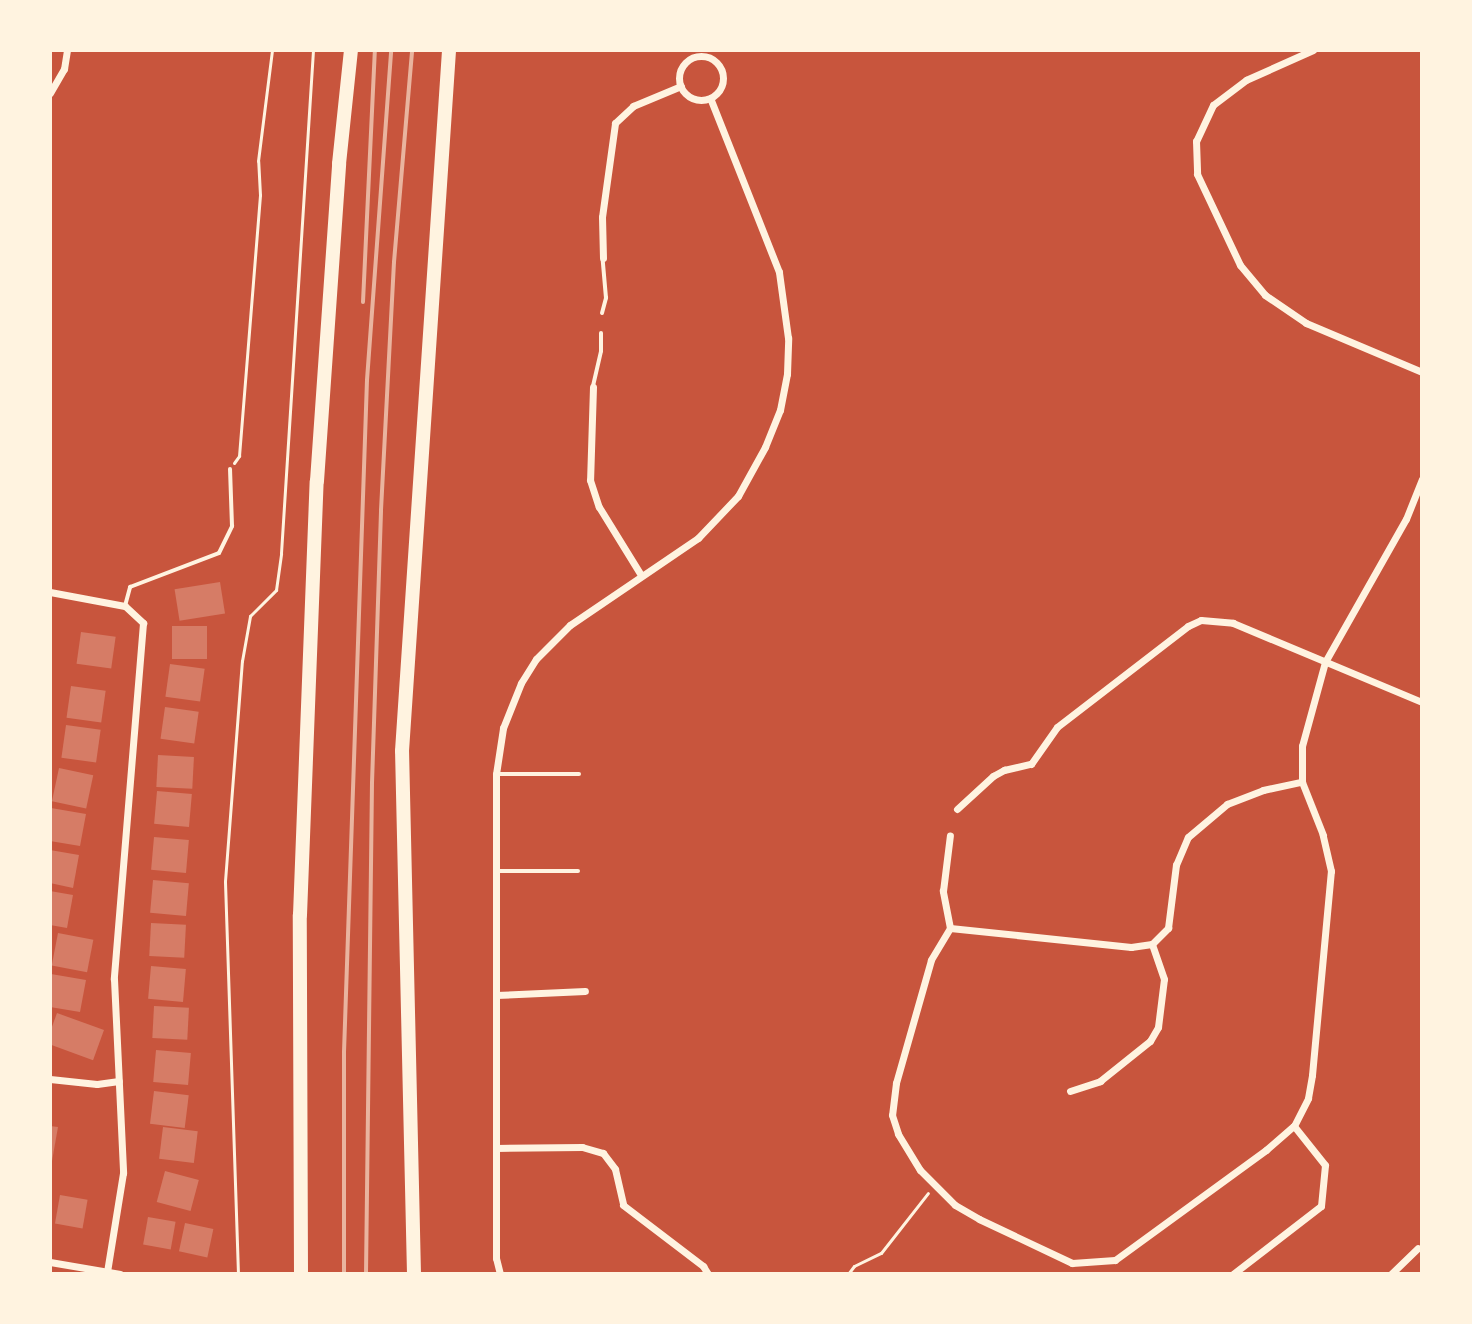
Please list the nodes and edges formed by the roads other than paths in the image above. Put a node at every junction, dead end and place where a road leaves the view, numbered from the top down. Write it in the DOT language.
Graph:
graph roads {
  1 [pos="67,50"];
  2 [pos="351,50"];
  3 [pos="449,50"];
  4 [pos="1313,50"];
  5 [pos="690,54"];
  6 [pos="681,86"];
  7 [pos="50,93"];
  8 [pos="710,98"];
  9 [pos="603,258"];
  10 [pos="602,313"];
  11 [pos="601,333"];
  12 [pos="1422,372"];
  13 [pos="593,387"];
  14 [pos="230,469"];
  15 [pos="1422,479"];
  16 [pos="641,575"];
  17 [pos="50,592"];
  18 [pos="125,606"];
  19 [pos="1325,662"];
  20 [pos="1422,702"];
  21 [pos="496,774"];
  22 [pos="579,774"];
  23 [pos="1302,782"];
  24 [pos="957,809"];
  25 [pos="950,835"];
  26 [pos="496,871"];
  27 [pos="578,871"];
  28 [pos="950,928"];
  29 [pos="1152,944"];
  30 [pos="585,991"];
  31 [pos="496,995"];
  32 [pos="50,1079"];
  33 [pos="119,1081"];
  34 [pos="1070,1091"];
  35 [pos="1294,1126"];
  36 [pos="496,1148"];
  37 [pos="1418,1248"];
  38 [pos="50,1262"];
  39 [pos="1106,1263"];
  40 [pos="107,1272"];
  41 [pos="120,1274"];
  42 [pos="301,1274"];
  43 [pos="416,1274"];
  44 [pos="500,1274"];
  45 [pos="708,1274"];
  46 [pos="1110,1274"];
  47 [pos="1233,1274"];
  48 [pos="1391,1274"];
  1 -- 7 [label="street"];
  2 -- 42 [label="highway"];
  3 -- 43 [label="highway"];
  4 -- 12 [label="street"];
  5 -- 6 [label="street"];
  5 -- 8 [label="street"];
  6 -- 8 [label="street"];
  6 -- 9 [label="street"];
  8 -- 16 [label="street"];
  9 -- 10 [label="lane"];
  11 -- 13 [label="lane"];
  13 -- 16 [label="street"];
  14 -- 18 [label="lane"];
  15 -- 19 [label="street"];
  16 -- 21 [label="street"];
  17 -- 18 [label="street"];
  18 -- 33 [label="street"];
  19 -- 20 [label="street"];
  19 -- 23 [label="street"];
  19 -- 24 [label="street"];
  21 -- 22 [label="lane"];
  21 -- 26 [label="street"];
  23 -- 29 [label="street"];
  23 -- 35 [label="street"];
  25 -- 28 [label="street"];
  26 -- 27 [label="lane"];
  26 -- 31 [label="street"];
  28 -- 29 [label="street"];
  28 -- 39 [label="street"];
  29 -- 34 [label="street"];
  30 -- 31 [label="street"];
  31 -- 36 [label="street"];
  32 -- 33 [label="street"];
  33 -- 40 [label="street"];
  35 -- 39 [label="street"];
  35 -- 47 [label="street"];
  36 -- 44 [label="street"];
  36 -- 45 [label="street"];
  37 -- 48 [label="street"];
  38 -- 40 [label="street"];
  39 -- 46 [label="street"];
  40 -- 41 [label="street"];
}
